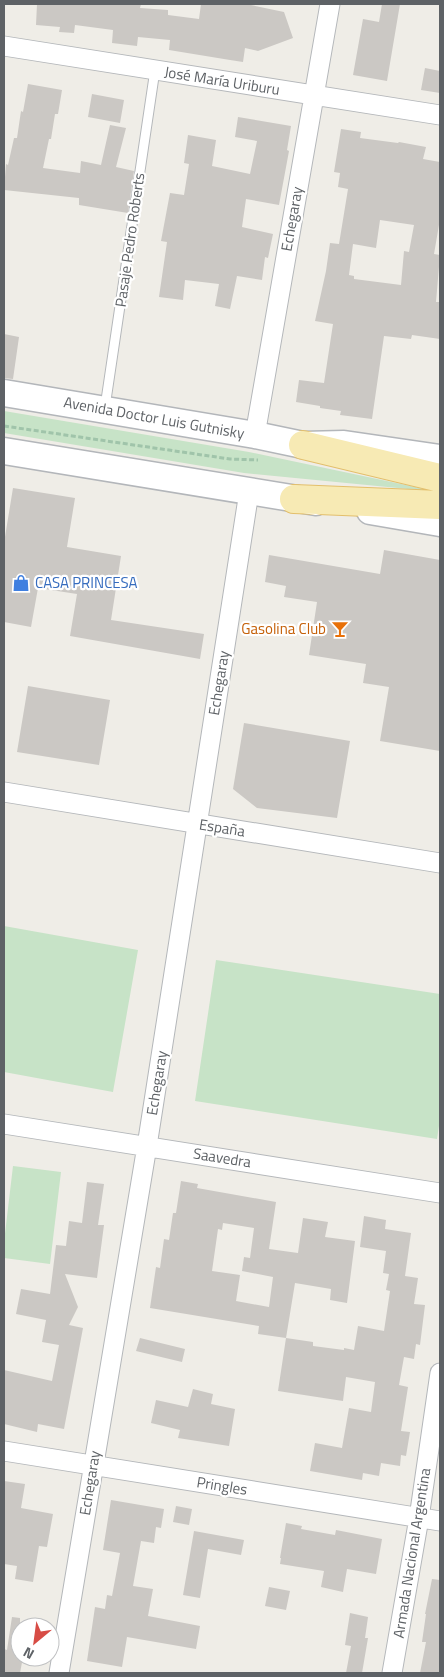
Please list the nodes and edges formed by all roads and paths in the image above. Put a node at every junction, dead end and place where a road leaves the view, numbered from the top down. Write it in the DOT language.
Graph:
graph roads {
  1 [pos="330,4"];
  2 [pos="4,46"];
  3 [pos="155,70"];
  4 [pos="314,95"];
  5 [pos="440,115"];
  6 [pos="4,393"];
  7 [pos="104,410"];
  8 [pos="4,426"];
  9 [pos="303,445"];
  10 [pos="257,447"];
  11 [pos="4,451"];
  12 [pos="440,458"];
  13 [pos="440,478"];
  14 [pos="249,492"];
  15 [pos="294,498"];
  16 [pos="440,505"];
  17 [pos="440,523"];
  18 [pos="4,792"];
  19 [pos="197,824"];
  20 [pos="440,863"];
  21 [pos="4,1124"];
  22 [pos="147,1146"];
  23 [pos="440,1193"];
  24 [pos="440,1372"];
  25 [pos="4,1451"];
  26 [pos="93,1466"];
  27 [pos="419,1518"];
  28 [pos="440,1521"];
  29 [pos="59,1673"];
  30 [pos="392,1673"];
  1 -- 4 [label="street, Echegaray"];
  2 -- 3 [label="street, José María Uriburu"];
  3 -- 4 [label="street, José María Uriburu"];
  3 -- 7 [label="lane, Pasaje Pedro Roberts"];
  4 -- 5 [label="street, José María Uriburu"];
  4 -- 10 [label="street, Echegaray"];
  6 -- 7 [label="main road, Avenida Doctor Luis Gutnisky"];
  7 -- 10 [label="main road, Avenida Doctor Luis Gutnisky"];
  8 -- 10 [label="path"];
  9 -- 10 [label="main road, Avenida Doctor Luis Gutnisky"];
  9 -- 12 [label="main road, Avenida Doctor Luis Gutnisky"];
  9 -- 13 [label="main road, Avenida Doctor Luis Gutnisky"];
  11 -- 14 [label="main road"];
  14 -- 15 [label="main road"];
  14 -- 19 [label="street, Echegaray"];
  15 -- 16 [label="main road"];
  15 -- 17 [label="main road"];
  18 -- 19 [label="street, España"];
  19 -- 20 [label="street, España"];
  19 -- 22 [label="street, Echegaray"];
  21 -- 22 [label="street, Saavedra"];
  22 -- 23 [label="street, Saavedra"];
  22 -- 26 [label="street, Echegaray"];
  24 -- 27 [label="street, Armada Nacional Argentina"];
  25 -- 26 [label="street, Pringles"];
  26 -- 27 [label="street, Pringles"];
  26 -- 29 [label="street, Echegaray"];
  27 -- 28 [label="street, Pringles"];
  27 -- 30 [label="street, Armada Nacional Argentina"];
}
